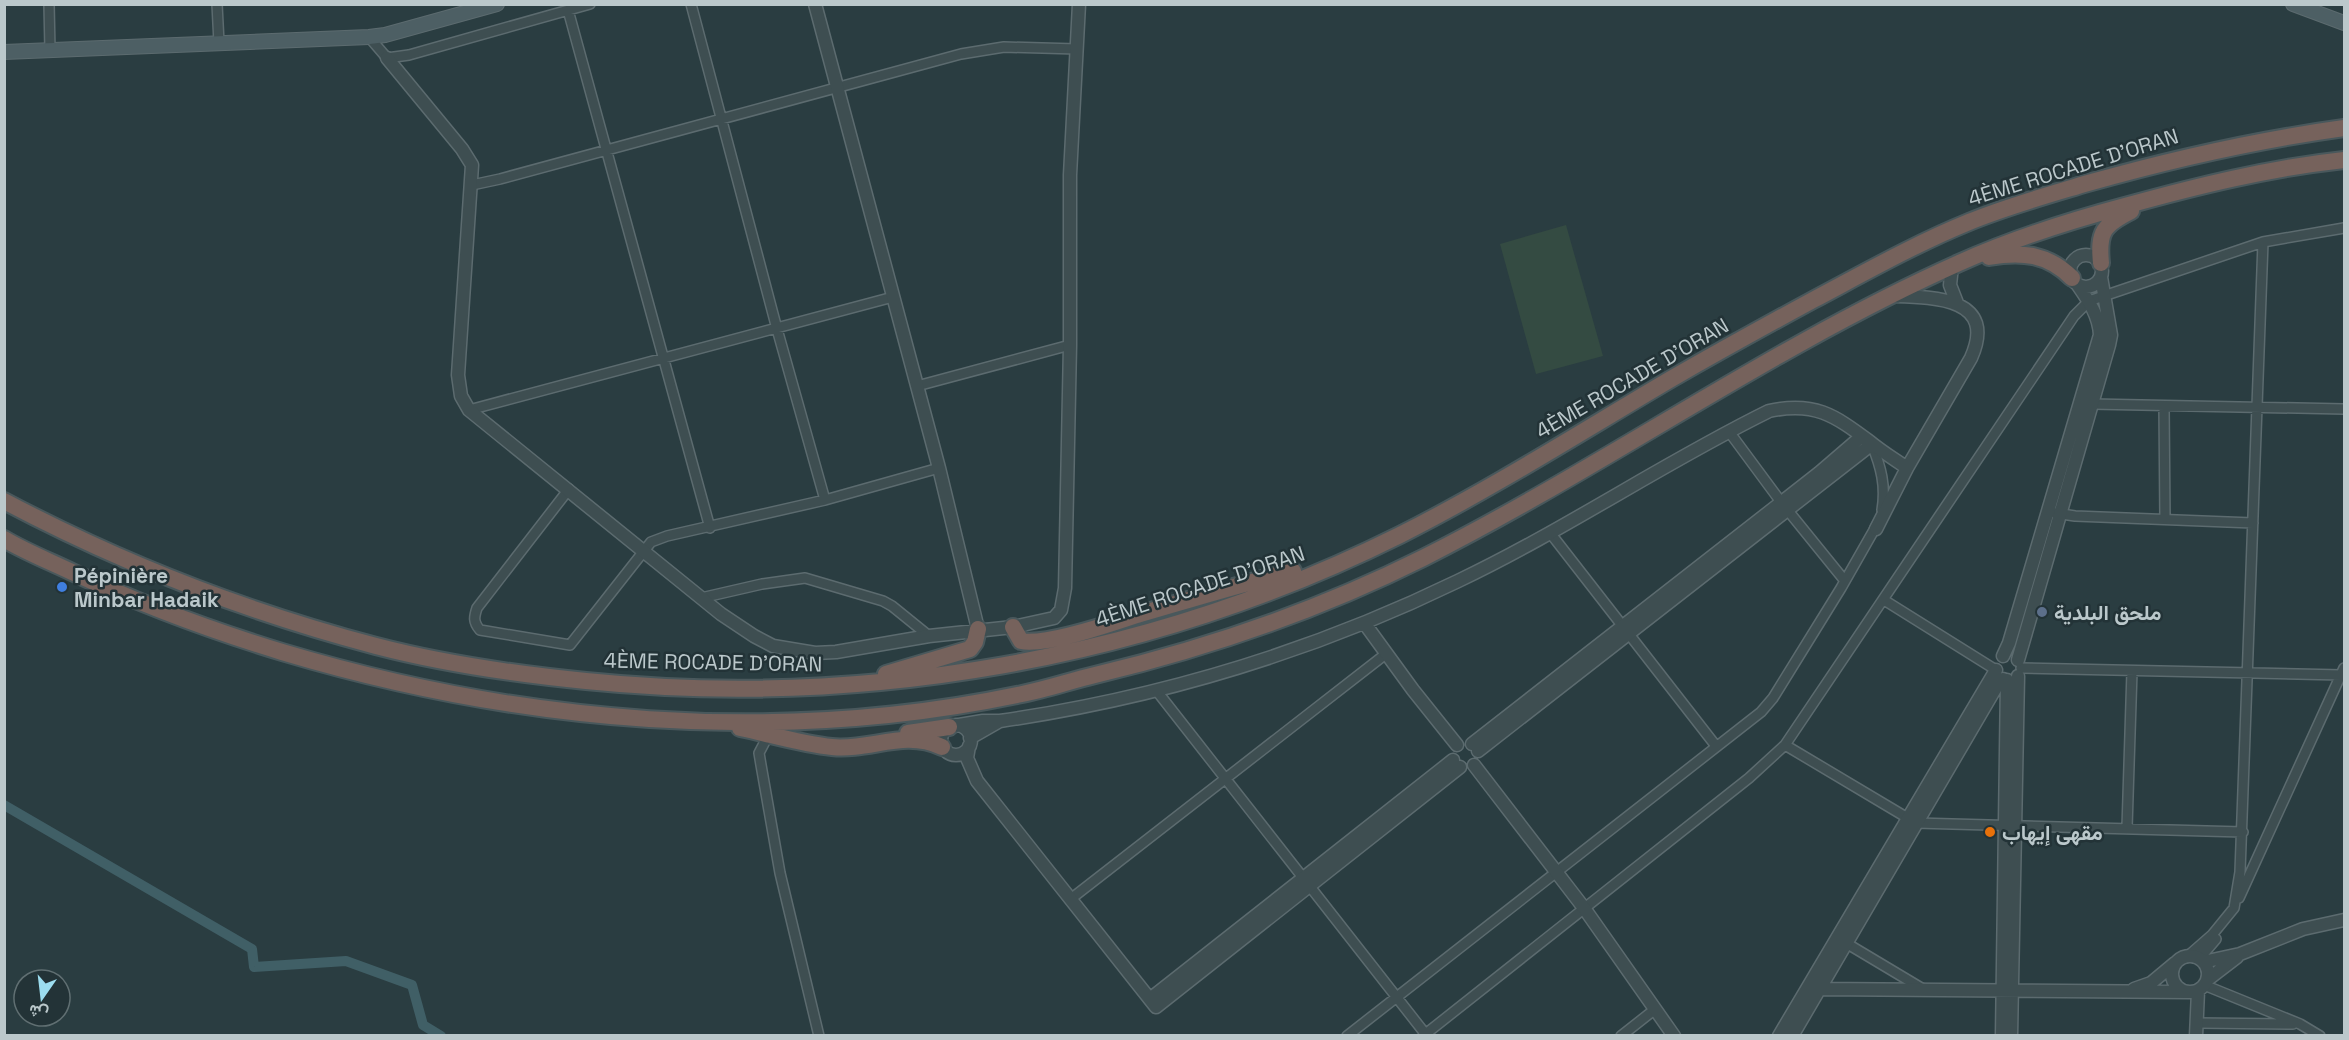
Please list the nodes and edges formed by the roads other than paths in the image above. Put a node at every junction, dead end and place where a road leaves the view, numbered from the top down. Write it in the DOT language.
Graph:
graph roads {
  1 [pos="49,4"];
  2 [pos="217,4"];
  3 [pos="497,4"];
  4 [pos="590,4"];
  5 [pos="691,4"];
  6 [pos="815,4"];
  7 [pos="1078,4"];
  8 [pos="2293,4"];
  9 [pos="568,10"];
  10 [pos="2344,23"];
  11 [pos="369,37"];
  12 [pos="219,44"];
  13 [pos="1077,49"];
  14 [pos="50,50"];
  15 [pos="4,52"];
  16 [pos="387,58"];
  17 [pos="837,89"];
  18 [pos="722,118"];
  19 [pos="2344,128"];
  20 [pos="606,150"];
  21 [pos="2344,160"];
  22 [pos="472,184"];
  23 [pos="2168,194"];
  24 [pos="2344,228"];
  25 [pos="2263,242"];
  26 [pos="1956,265"];
  27 [pos="2101,270"];
  28 [pos="2074,281"];
  29 [pos="1890,296"];
  30 [pos="893,297"];
  31 [pos="2104,298"];
  32 [pos="2089,301"];
  33 [pos="1957,303"];
  34 [pos="777,329"];
  35 [pos="1070,345"];
  36 [pos="664,358"];
  37 [pos="917,386"];
  38 [pos="2092,404"];
  39 [pos="2164,406"];
  40 [pos="2258,408"];
  41 [pos="2344,409"];
  42 [pos="469,410"];
  43 [pos="1730,433"];
  44 [pos="1867,440"];
  45 [pos="939,468"];
  46 [pos="1908,468"];
  47 [pos="569,489"];
  48 [pos="825,500"];
  49 [pos="4,501"];
  50 [pos="1784,505"];
  51 [pos="2047,510"];
  52 [pos="2061,514"];
  53 [pos="2165,519"];
  54 [pos="2253,523"];
  55 [pos="710,528"];
  56 [pos="1876,529"];
  57 [pos="1551,534"];
  58 [pos="4,539"];
  59 [pos="644,549"];
  60 [pos="1355,556"];
  61 [pos="1845,581"];
  62 [pos="701,598"];
  63 [pos="1884,600"];
  64 [pos="1365,624"];
  65 [pos="1012,627"];
  66 [pos="978,629"];
  67 [pos="1626,631"];
  68 [pos="929,636"];
  69 [pos="1387,653"];
  70 [pos="2132,671"];
  71 [pos="2010,672"];
  72 [pos="2343,672"];
  73 [pos="2247,673"];
  74 [pos="844,685"];
  75 [pos="1156,690"];
  76 [pos="908,712"];
  77 [pos="697,721"];
  78 [pos="1000,721"];
  79 [pos="951,726"];
  80 [pos="768,734"];
  81 [pos="970,742"];
  82 [pos="1457,745"];
  83 [pos="1785,745"];
  84 [pos="1716,746"];
  85 [pos="1475,748"];
  86 [pos="946,750"];
  87 [pos="1457,764"];
  88 [pos="1474,765"];
  89 [pos="1225,778"];
  90 [pos="977,781"];
  91 [pos="1911,821"];
  92 [pos="2010,824"];
  93 [pos="2127,828"];
  94 [pos="2243,832"];
  95 [pos="1556,872"];
  96 [pos="1306,881"];
  97 [pos="1072,898"];
  98 [pos="1584,908"];
  99 [pos="2234,908"];
  100 [pos="2344,920"];
  101 [pos="1846,943"];
  102 [pos="2240,954"];
  103 [pos="2192,960"];
  104 [pos="1815,987"];
  105 [pos="2199,987"];
  106 [pos="1925,990"];
  107 [pos="2008,990"];
  108 [pos="2125,992"];
  109 [pos="1396,998"];
  110 [pos="1654,1010"];
  111 [pos="2300,1024"];
  112 [pos="2197,1029"];
  113 [pos="819,1035"];
  114 [pos="1347,1035"];
  115 [pos="1425,1035"];
  116 [pos="1621,1035"];
  117 [pos="1674,1035"];
  118 [pos="1779,1035"];
  119 [pos="1792,1035"];
  120 [pos="2002,1035"];
  121 [pos="2011,1035"];
  122 [pos="2320,1035"];
  1 -- 14 [label="street"];
  2 -- 12 [label="street"];
  3 -- 11 [label="main road"];
  4 -- 9 [label="street"];
  5 -- 18 [label="street"];
  6 -- 17 [label="street"];
  7 -- 13 [label="street"];
  8 -- 10 [label="main road"];
  9 -- 16 [label="street"];
  9 -- 20 [label="street"];
  11 -- 12 [label="main road"];
  11 -- 16 [label="street"];
  12 -- 14 [label="main road"];
  13 -- 17 [label="street"];
  13 -- 35 [label="street"];
  14 -- 15 [label="main road"];
  16 -- 22 [label="street"];
  17 -- 18 [label="street"];
  17 -- 30 [label="street"];
  18 -- 20 [label="street"];
  18 -- 34 [label="street"];
  19 -- 60 [label="highway, 4ÈME ROCADE D'ORAN"];
  20 -- 22 [label="street"];
  20 -- 36 [label="street"];
  21 -- 23 [label="highway"];
  22 -- 42 [label="street"];
  23 -- 26 [label="highway"];
  23 -- 27 [label="highway"];
  24 -- 25 [label="street"];
  25 -- 31 [label="street"];
  25 -- 40 [label="street"];
  26 -- 28 [label="highway"];
  26 -- 29 [label="highway"];
  26 -- 33 [label="street"];
  27 -- 28 [label="street"];
  27 -- 28 [label="street"];
  27 -- 31 [label="street"];
  28 -- 32 [label="street"];
  29 -- 33 [label="street"];
  29 -- 76 [label="highway"];
  30 -- 34 [label="street"];
  30 -- 37 [label="street"];
  31 -- 32 [label="street"];
  31 -- 38 [label="street"];
  32 -- 51 [label="street"];
  32 -- 63 [label="street"];
  33 -- 46 [label="street"];
  34 -- 36 [label="street"];
  34 -- 48 [label="street"];
  35 -- 37 [label="street"];
  35 -- 65 [label="street"];
  36 -- 42 [label="street"];
  36 -- 55 [label="street"];
  37 -- 45 [label="street"];
  38 -- 39 [label="street"];
  38 -- 52 [label="street"];
  39 -- 40 [label="street"];
  39 -- 53 [label="street"];
  40 -- 41 [label="street"];
  40 -- 54 [label="street"];
  42 -- 47 [label="street"];
  43 -- 44 [label="street"];
  43 -- 50 [label="street"];
  43 -- 57 [label="street"];
  44 -- 46 [label="street"];
  44 -- 50 [label="street"];
  44 -- 56 [label="street"];
  45 -- 48 [label="street"];
  45 -- 66 [label="street"];
  46 -- 56 [label="street"];
  47 -- 59 [label="street"];
  47 -- 59 [label="street"];
  48 -- 55 [label="street"];
  49 -- 74 [label="highway, 4ÈME ROCADE D'ORAN"];
  50 -- 61 [label="street"];
  50 -- 67 [label="street"];
  51 -- 52 [label="street"];
  51 -- 71 [label="street"];
  52 -- 53 [label="street"];
  52 -- 71 [label="street"];
  53 -- 54 [label="street"];
  54 -- 73 [label="street"];
  55 -- 59 [label="street"];
  56 -- 61 [label="street"];
  57 -- 64 [label="street"];
  57 -- 67 [label="street"];
  58 -- 77 [label="highway"];
  59 -- 62 [label="street"];
  60 -- 65 [label="highway"];
  60 -- 74 [label="highway, 4ÈME ROCADE D'ORAN"];
  61 -- 84 [label="street"];
  62 -- 68 [label="street"];
  62 -- 68 [label="street"];
  63 -- 71 [label="street"];
  63 -- 83 [label="street"];
  64 -- 69 [label="street"];
  64 -- 75 [label="street"];
  65 -- 66 [label="street"];
  66 -- 68 [label="street"];
  66 -- 74 [label="highway"];
  67 -- 84 [label="street"];
  67 -- 85 [label="street"];
  69 -- 82 [label="street"];
  69 -- 89 [label="street"];
  70 -- 71 [label="street"];
  70 -- 73 [label="street"];
  70 -- 93 [label="street"];
  71 -- 91 [label="street"];
  71 -- 92 [label="street"];
  72 -- 73 [label="street"];
  72 -- 99 [label="street"];
  73 -- 94 [label="street"];
  75 -- 78 [label="street"];
  75 -- 89 [label="street"];
  76 -- 77 [label="highway"];
  76 -- 79 [label="highway"];
  77 -- 80 [label="highway"];
  78 -- 79 [label="street"];
  78 -- 81 [label="street"];
  79 -- 81 [label="street"];
  79 -- 86 [label="street"];
  80 -- 86 [label="highway"];
  80 -- 113 [label="street"];
  81 -- 86 [label="street"];
  81 -- 90 [label="street"];
  82 -- 85 [label="street"];
  82 -- 87 [label="street"];
  83 -- 91 [label="street"];
  83 -- 98 [label="street"];
  84 -- 95 [label="street"];
  85 -- 88 [label="street"];
  86 -- 90 [label="street"];
  87 -- 88 [label="street"];
  87 -- 96 [label="street"];
  88 -- 95 [label="street"];
  89 -- 96 [label="street"];
  89 -- 97 [label="street"];
  90 -- 97 [label="street"];
  91 -- 92 [label="street"];
  91 -- 101 [label="street"];
  91 -- 104 [label="street"];
  92 -- 93 [label="street"];
  92 -- 107 [label="street"];
  93 -- 94 [label="street"];
  94 -- 99 [label="street"];
  95 -- 98 [label="street"];
  95 -- 109 [label="street"];
  96 -- 97 [label="street"];
  96 -- 109 [label="street"];
  98 -- 110 [label="street"];
  98 -- 115 [label="street"];
  99 -- 103 [label="street"];
  100 -- 102 [label="street"];
  101 -- 104 [label="street"];
  101 -- 106 [label="street"];
  102 -- 103 [label="street"];
  102 -- 105 [label="street"];
  103 -- 105 [label="street"];
  103 -- 105 [label="street"];
  103 -- 108 [label="street"];
  104 -- 106 [label="street"];
  104 -- 118 [label="street"];
  104 -- 119 [label="street"];
  105 -- 108 [label="street"];
  105 -- 111 [label="street"];
  105 -- 112 [label="street"];
  106 -- 107 [label="street"];
  107 -- 108 [label="street"];
  107 -- 120 [label="street"];
  107 -- 121 [label="street"];
  109 -- 114 [label="street"];
  109 -- 115 [label="street"];
  110 -- 116 [label="street"];
  110 -- 117 [label="street"];
  111 -- 112 [label="street"];
  111 -- 122 [label="street"];
}
